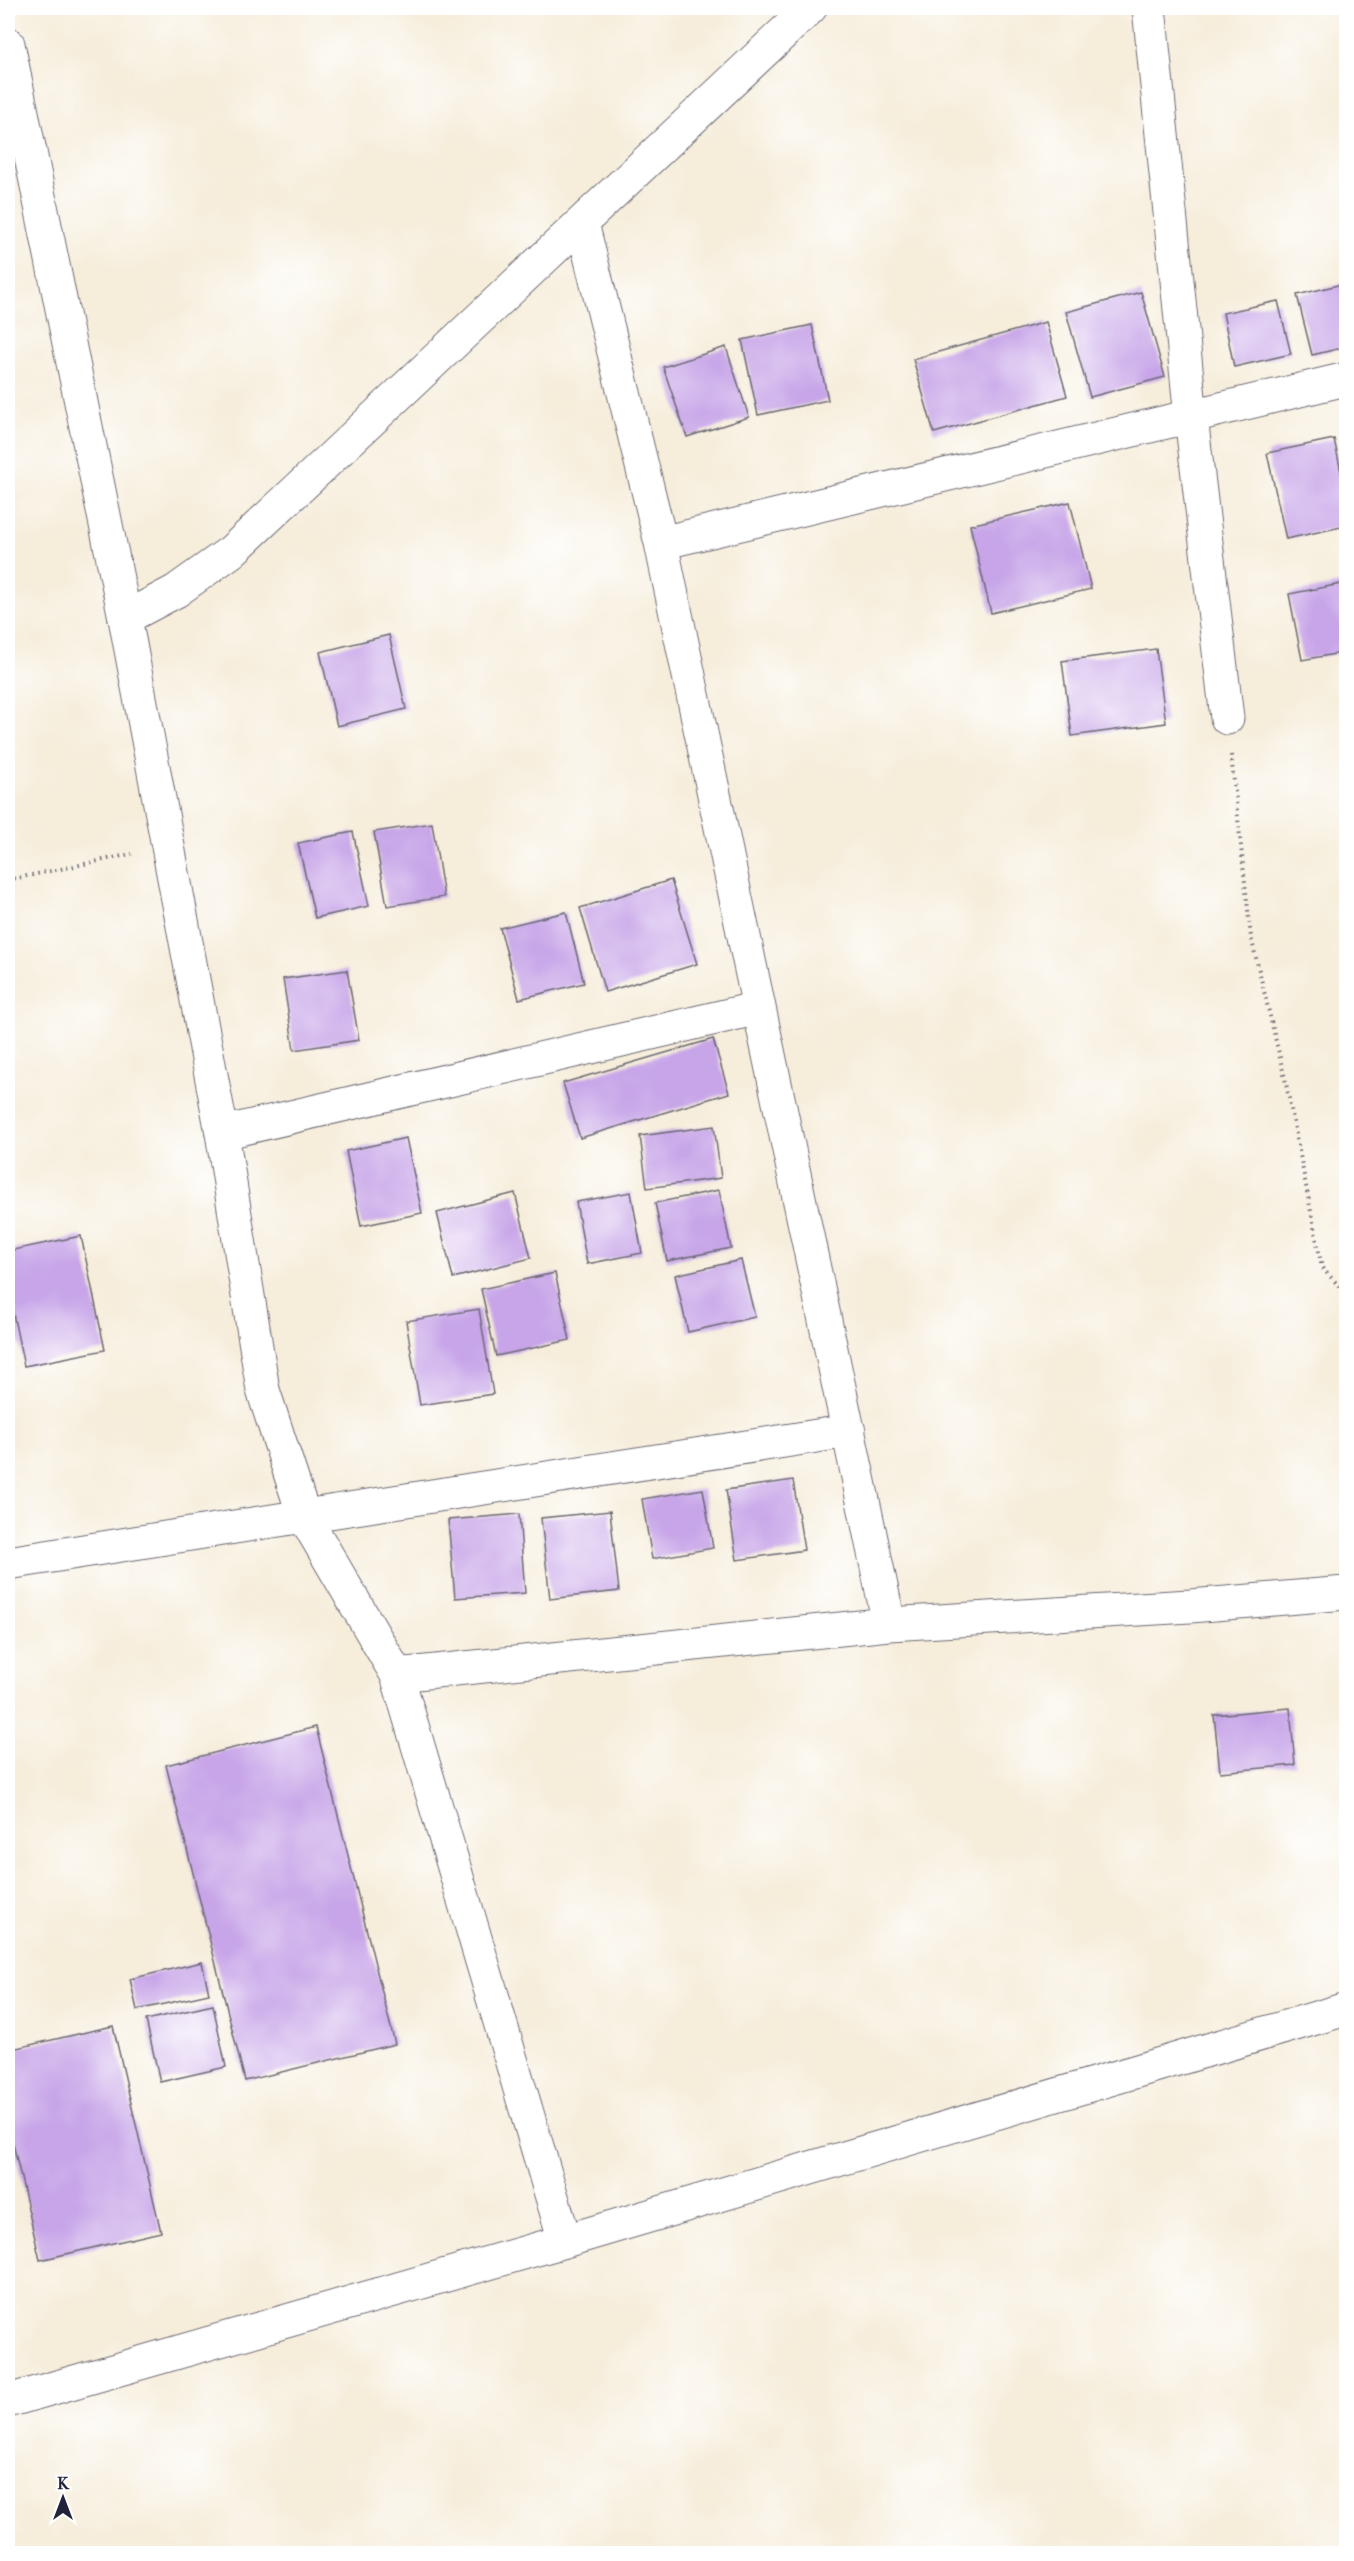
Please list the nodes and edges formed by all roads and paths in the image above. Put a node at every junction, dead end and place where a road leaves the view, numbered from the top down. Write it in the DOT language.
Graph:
graph roads {
  1 [pos="810,8"];
  2 [pos="1149,8"];
  3 [pos="8,44"];
  4 [pos="582,223"];
  5 [pos="1347,379"];
  6 [pos="1191,417"];
  7 [pos="661,543"];
  8 [pos="125,618"];
  9 [pos="1227,718"];
  10 [pos="168,847"];
  11 [pos="8,880"];
  12 [pos="759,1008"];
  13 [pos="222,1133"];
  14 [pos="1347,1293"];
  15 [pos="849,1431"];
  16 [pos="304,1516"];
  17 [pos="8,1563"];
  18 [pos="1347,1593"];
  19 [pos="890,1624"];
  20 [pos="397,1676"];
  21 [pos="1347,2009"];
  22 [pos="565,2241"];
  23 [pos="8,2401"];
  1 -- 4 [label="street"];
  2 -- 6 [label="street"];
  3 -- 8 [label="street"];
  4 -- 7 [label="street"];
  4 -- 8 [label="street"];
  5 -- 6 [label="street"];
  6 -- 7 [label="street"];
  6 -- 9 [label="street"];
  7 -- 12 [label="street"];
  8 -- 10 [label="street"];
  9 -- 14 [label="path"];
  10 -- 11 [label="path"];
  10 -- 13 [label="street"];
  12 -- 13 [label="street"];
  12 -- 15 [label="street"];
  13 -- 16 [label="street"];
  15 -- 16 [label="street"];
  15 -- 19 [label="street"];
  16 -- 17 [label="street"];
  16 -- 20 [label="street"];
  18 -- 19 [label="street"];
  19 -- 20 [label="street"];
  20 -- 22 [label="street"];
  21 -- 22 [label="street"];
  22 -- 23 [label="street"];
}
